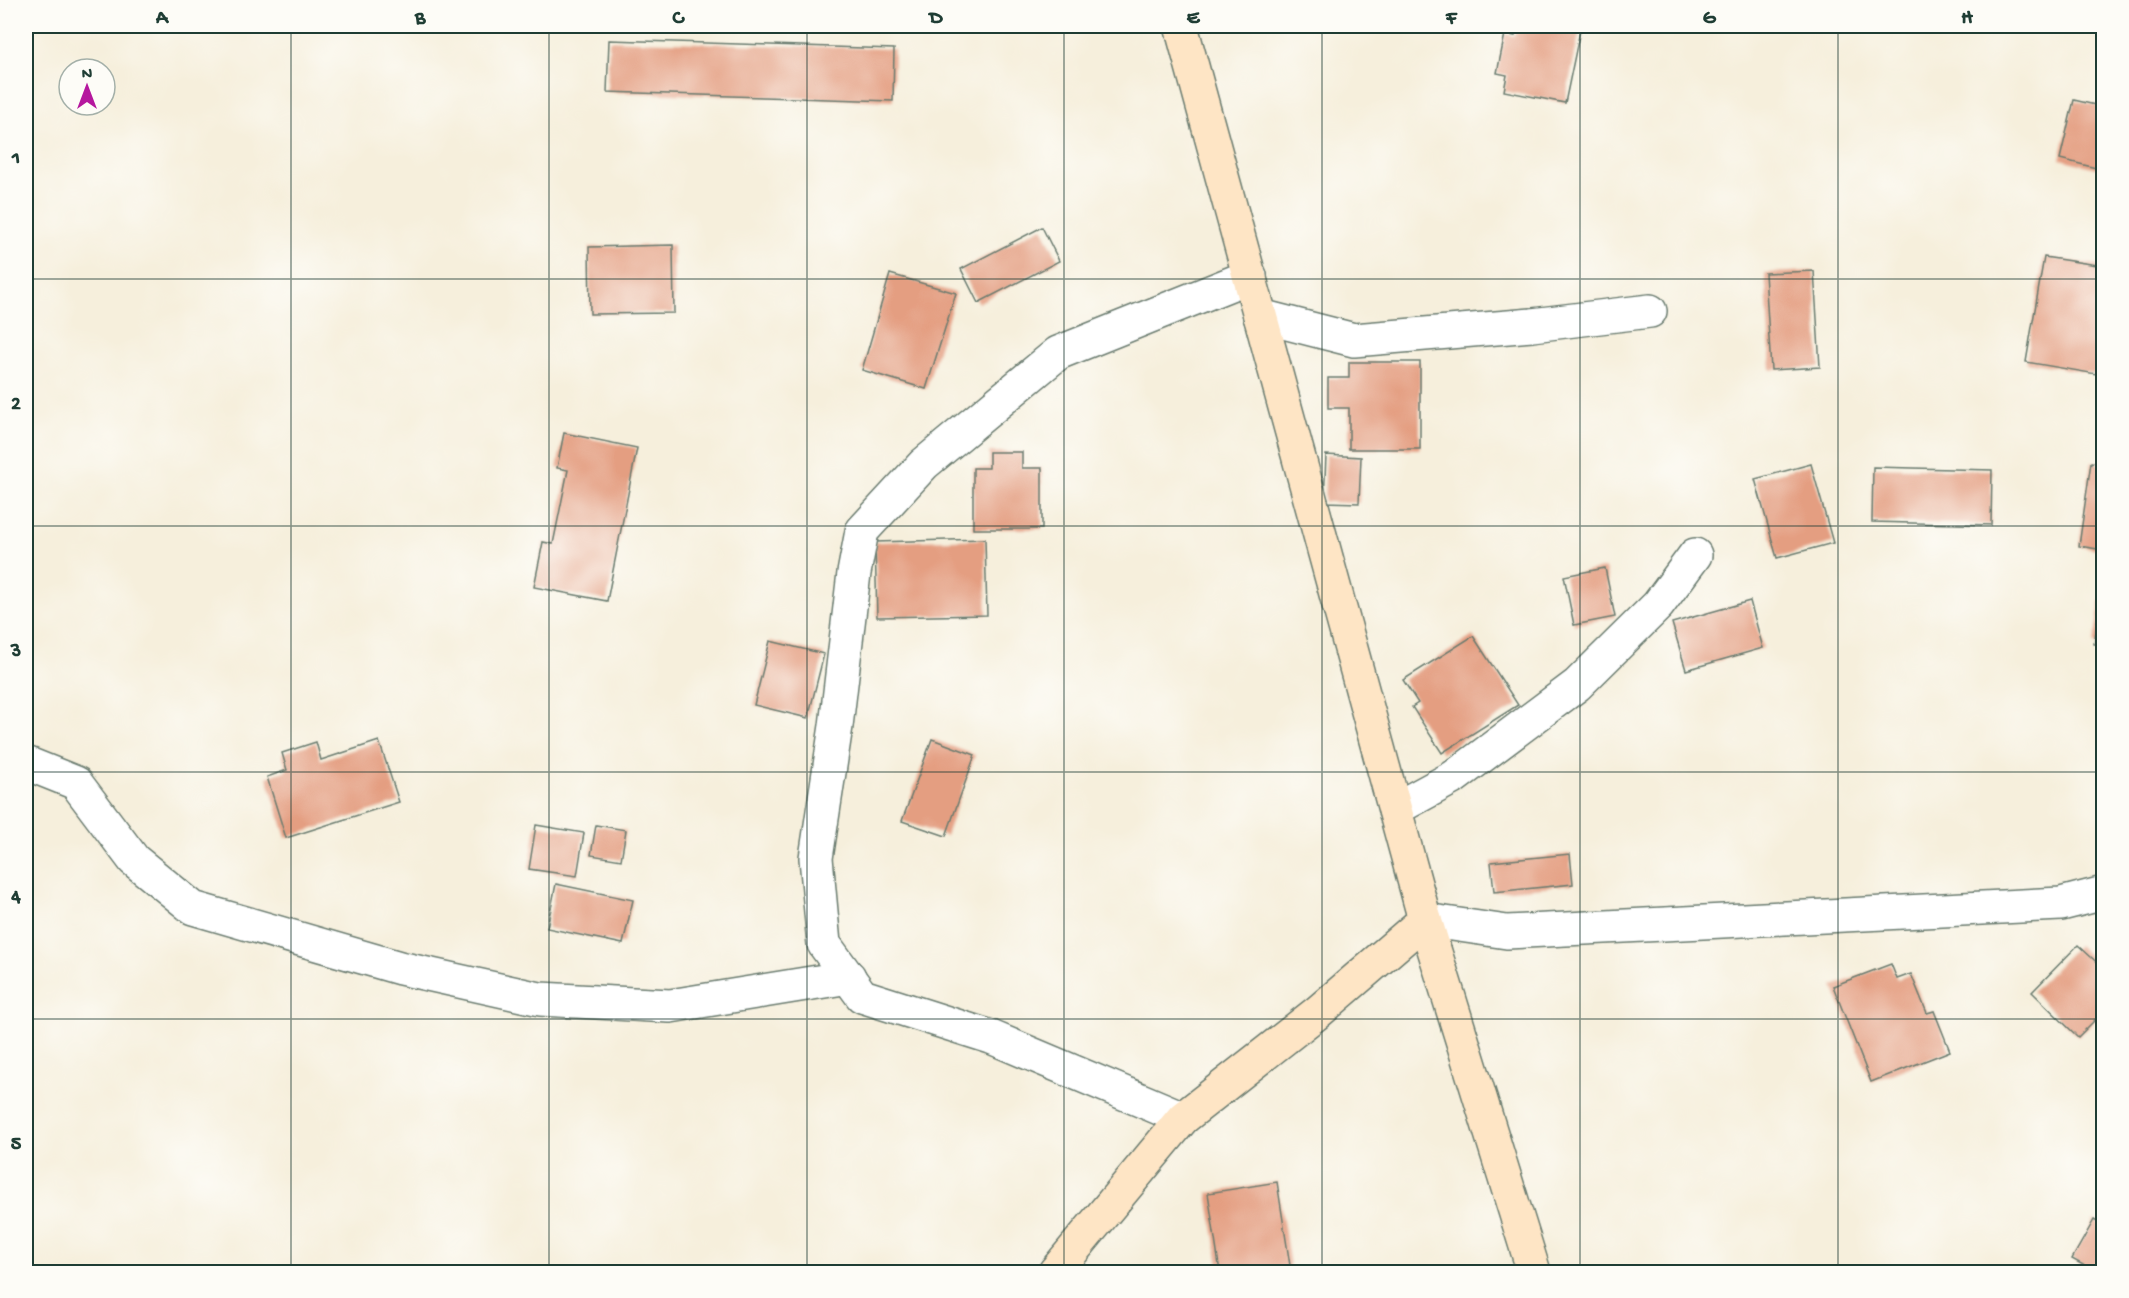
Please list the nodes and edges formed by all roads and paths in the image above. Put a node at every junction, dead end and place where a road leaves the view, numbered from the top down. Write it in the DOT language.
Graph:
graph roads {
  1 [pos="1181,26"];
  2 [pos="1250,276"];
  3 [pos="1650,311"];
  4 [pos="1260,315"];
  5 [pos="1695,555"];
  6 [pos="26,763"];
  7 [pos="1395,809"];
  8 [pos="2103,894"];
  9 [pos="1425,920"];
  10 [pos="849,977"];
  11 [pos="1183,1118"];
  12 [pos="1055,1272"];
  13 [pos="1534,1272"];
  1 -- 2 [label="street"];
  2 -- 4 [label="street"];
  2 -- 10 [label="street"];
  3 -- 4 [label="street"];
  4 -- 7 [label="street"];
  5 -- 7 [label="street"];
  6 -- 10 [label="street"];
  7 -- 9 [label="street"];
  8 -- 9 [label="street"];
  9 -- 11 [label="street"];
  9 -- 13 [label="street"];
  10 -- 11 [label="street"];
  11 -- 12 [label="street"];
}
